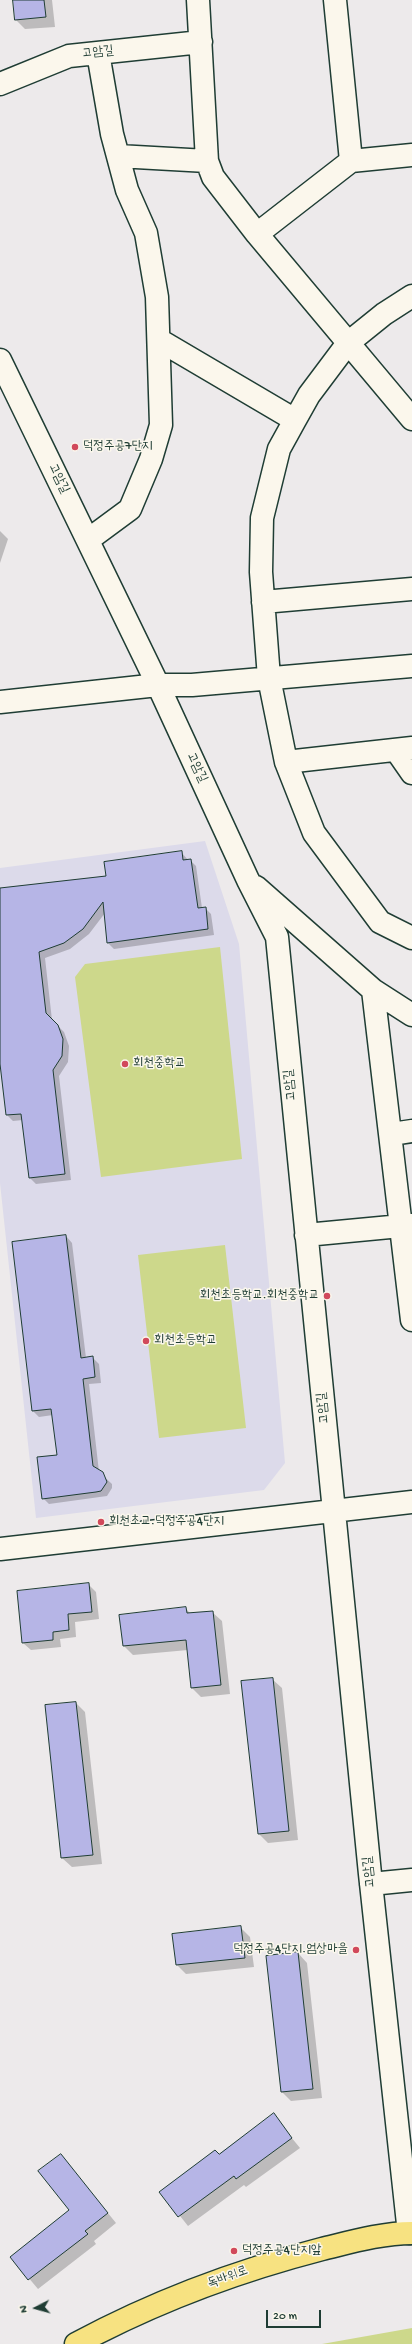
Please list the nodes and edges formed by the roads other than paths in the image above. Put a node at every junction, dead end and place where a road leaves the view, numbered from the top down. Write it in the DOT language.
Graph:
graph roads {
  1 [pos="198,0"];
  2 [pos="335,0"];
  3 [pos="201,42"];
  4 [pos="98,53"];
  5 [pos="0,84"];
  6 [pos="118,156"];
  7 [pos="412,156"];
  8 [pos="207,161"];
  9 [pos="351,161"];
  10 [pos="257,234"];
  11 [pos="412,296"];
  12 [pos="159,340"];
  13 [pos="348,343"];
  14 [pos="0,360"];
  15 [pos="412,419"];
  16 [pos="295,420"];
  17 [pos="88,540"];
  18 [pos="412,589"];
  19 [pos="263,602"];
  20 [pos="412,666"];
  21 [pos="269,678"];
  22 [pos="158,685"];
  23 [pos="0,702"];
  24 [pos="404,749"];
  25 [pos="286,762"];
  26 [pos="412,773"];
  27 [pos="248,880"];
  28 [pos="412,938"];
  29 [pos="373,990"];
  30 [pos="412,1015"];
  31 [pos="402,1132"];
  32 [pos="406,1226"];
  33 [pos="306,1235"];
  34 [pos="412,1320"];
  35 [pos="412,1502"];
  36 [pos="335,1511"];
  37 [pos="0,1549"];
  38 [pos="412,1880"];
  39 [pos="371,1884"];
  40 [pos="411,2233"];
  41 [pos="76,2344"];
  1 -- 3 [label="street"];
  2 -- 9 [label="street"];
  3 -- 4 [label="street, 고암길"];
  3 -- 8 [label="street"];
  4 -- 5 [label="street, 고암길"];
  4 -- 6 [label="street"];
  6 -- 8 [label="street"];
  6 -- 12 [label="street"];
  7 -- 9 [label="street"];
  8 -- 10 [label="street"];
  9 -- 10 [label="street"];
  10 -- 13 [label="street"];
  11 -- 13 [label="street"];
  12 -- 16 [label="street"];
  12 -- 17 [label="street"];
  13 -- 15 [label="street"];
  13 -- 16 [label="street"];
  14 -- 17 [label="street, 고암길"];
  16 -- 19 [label="street"];
  17 -- 22 [label="street, 고암길"];
  18 -- 19 [label="street"];
  19 -- 21 [label="street"];
  20 -- 21 [label="street"];
  21 -- 22 [label="street"];
  21 -- 25 [label="street"];
  22 -- 23 [label="street"];
  22 -- 27 [label="street, 고암길"];
  24 -- 25 [label="street"];
  24 -- 26 [label="street"];
  25 -- 28 [label="street"];
  27 -- 29 [label="street"];
  27 -- 33 [label="street, 고암길"];
  29 -- 30 [label="street"];
  29 -- 31 [label="street"];
  31 -- 32 [label="street"];
  32 -- 33 [label="street"];
  32 -- 34 [label="street"];
  33 -- 36 [label="street, 고암길"];
  35 -- 36 [label="street"];
  36 -- 37 [label="street"];
  36 -- 39 [label="street, 고암길"];
  38 -- 39 [label="street"];
  39 -- 40 [label="street, 고암길"];
  40 -- 41 [label="main road, 독바위로"];
}
